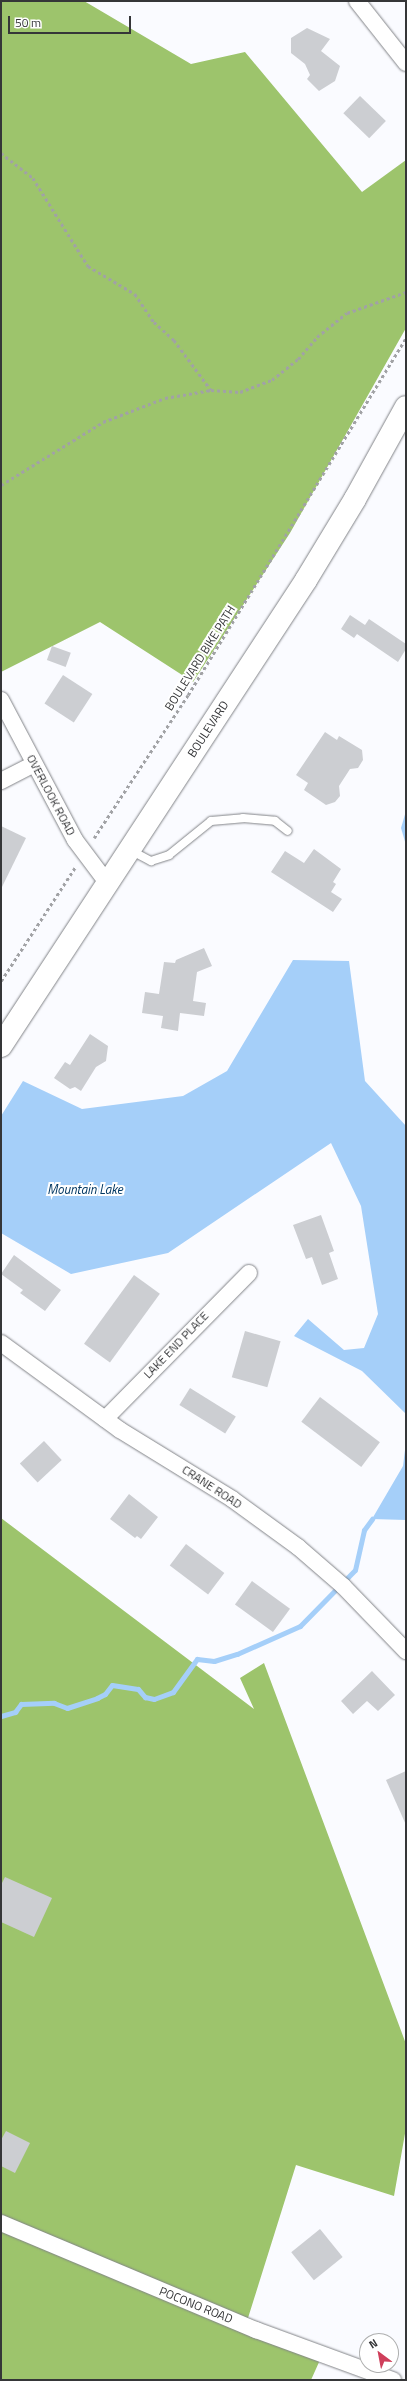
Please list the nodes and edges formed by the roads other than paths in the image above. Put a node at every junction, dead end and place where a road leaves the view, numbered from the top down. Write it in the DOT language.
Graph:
graph roads {
  1 [pos="357,1"];
  2 [pos="406,63"];
  3 [pos="406,407"];
  4 [pos="1,700"];
  5 [pos="34,764"];
  6 [pos="1,781"];
  7 [pos="288,831"];
  8 [pos="129,850"];
  9 [pos="108,884"];
  10 [pos="1,1046"];
  11 [pos="249,1273"];
  12 [pos="1,1343"];
  13 [pos="105,1419"];
  14 [pos="406,1651"];
  15 [pos="1,2223"];
  16 [pos="393,2380"];
  1 -- 2 [label="street"];
  3 -- 8 [label="main road, BOULEVARD"];
  4 -- 5 [label="street, OVERLOOK ROAD"];
  5 -- 6 [label="street"];
  5 -- 9 [label="street, OVERLOOK ROAD"];
  7 -- 8 [label="lane"];
  8 -- 9 [label="main road, BOULEVARD"];
  9 -- 10 [label="main road, BOULEVARD"];
  11 -- 13 [label="street, LAKE END PLACE"];
  12 -- 13 [label="street, CRANE ROAD"];
  13 -- 14 [label="street, CRANE ROAD"];
  15 -- 16 [label="street, POCONO ROAD"];
}
